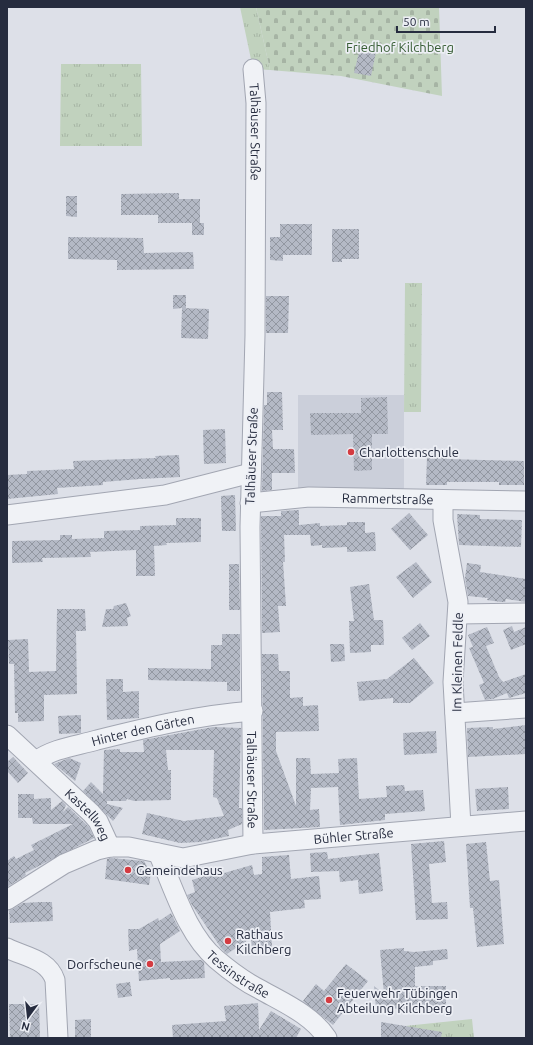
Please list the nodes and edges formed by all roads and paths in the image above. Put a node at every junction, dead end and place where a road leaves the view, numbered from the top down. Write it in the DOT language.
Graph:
graph roads {
  1 [pos="252,69"];
  2 [pos="251,473"];
  3 [pos="443,500"];
  4 [pos="526,501"];
  5 [pos="250,503"];
  6 [pos="7,515"];
  7 [pos="526,613"];
  8 [pos="458,614"];
  9 [pos="526,708"];
  10 [pos="253,711"];
  11 [pos="455,713"];
  12 [pos="7,734"];
  13 [pos="36,761"];
  14 [pos="526,822"];
  15 [pos="462,826"];
  16 [pos="253,844"];
  17 [pos="110,847"];
  18 [pos="158,853"];
  19 [pos="183,858"];
  20 [pos="174,888"];
  21 [pos="7,900"];
  22 [pos="7,948"];
  23 [pos="58,1038"];
  24 [pos="327,1038"];
  1 -- 2 [label="street, Talhäuser Straße"];
  2 -- 5 [label="street, Talhäuser Straße"];
  2 -- 6 [label="street"];
  3 -- 4 [label="street, Rammertstraße"];
  3 -- 5 [label="street, Rammertstraße"];
  3 -- 8 [label="street, Im Kleinen Feldle"];
  5 -- 10 [label="street, Talhäuser Straße"];
  7 -- 8 [label="street"];
  8 -- 11 [label="street, Im Kleinen Feldle"];
  9 -- 11 [label="street"];
  10 -- 13 [label="street, Hinter den Gärten"];
  10 -- 16 [label="street, Talhäuser Straße"];
  11 -- 15 [label="street, Im Kleinen Feldle"];
  12 -- 13 [label="street, Kastellweg"];
  13 -- 17 [label="street, Kastellweg"];
  14 -- 15 [label="street, Bühler Straße"];
  15 -- 16 [label="street, Bühler Straße"];
  16 -- 19 [label="street, Bühler Straße"];
  17 -- 18 [label="street, Kastellweg"];
  17 -- 21 [label="street"];
  18 -- 19 [label="street, Kastellweg"];
  18 -- 20 [label="street, Tessinstraße"];
  19 -- 20 [label="street"];
  20 -- 24 [label="street, Tessinstraße"];
  22 -- 23 [label="street"];
}
